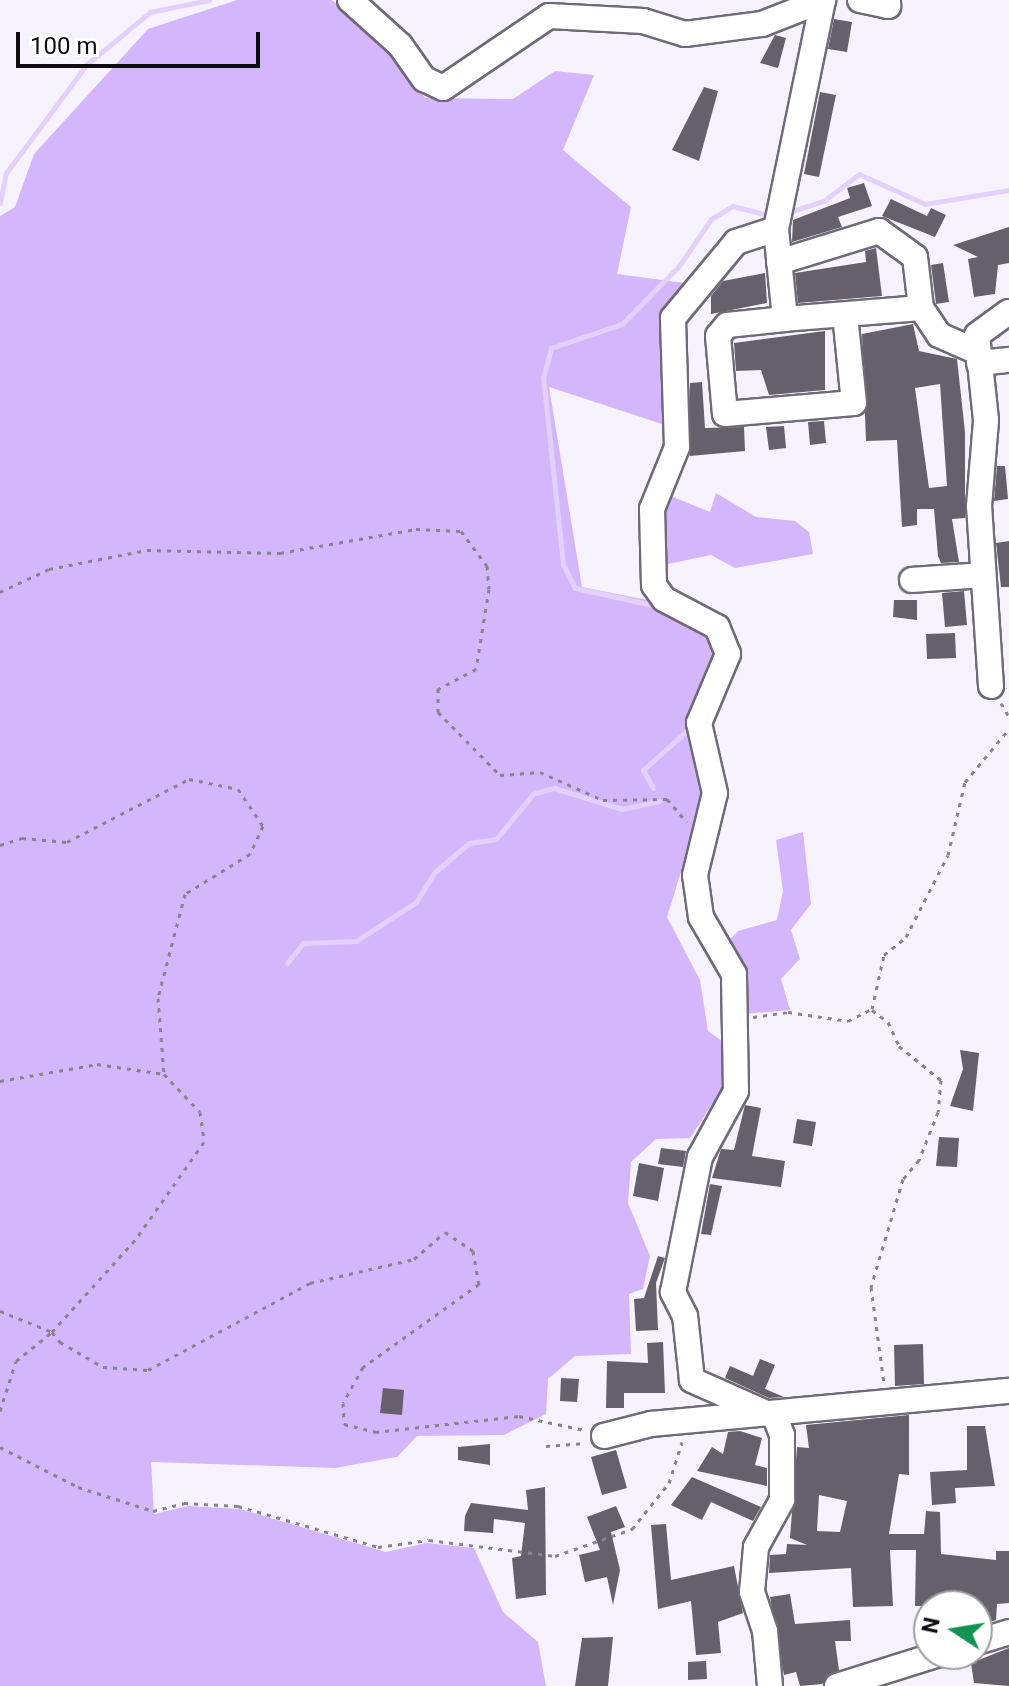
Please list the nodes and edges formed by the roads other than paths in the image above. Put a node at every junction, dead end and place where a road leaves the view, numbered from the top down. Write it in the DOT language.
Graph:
graph roads {
  1 [pos="350,0"];
  2 [pos="823,0"];
  3 [pos="860,0"];
  4 [pos="888,0"];
  5 [pos="776,229"];
  6 [pos="779,262"];
  7 [pos="921,308"];
  8 [pos="1009,312"];
  9 [pos="845,315"];
  10 [pos="785,319"];
  11 [pos="978,357"];
  12 [pos="1009,360"];
  13 [pos="983,575"];
  14 [pos="912,580"];
  15 [pos="1009,599"];
  16 [pos="985,605"];
  17 [pos="991,686"];
  18 [pos="1009,1391"];
  19 [pos="775,1417"];
  20 [pos="604,1436"];
  21 [pos="913,1662"];
  22 [pos="770,1686"];
  23 [pos="837,1686"];
  1 -- 2 [label="street"];
  2 -- 5 [label="street"];
  3 -- 4 [label="street"];
  5 -- 6 [label="street"];
  5 -- 19 [label="street"];
  6 -- 7 [label="street"];
  6 -- 10 [label="street"];
  7 -- 9 [label="street"];
  7 -- 11 [label="street"];
  8 -- 11 [label="street"];
  9 -- 10 [label="street"];
  9 -- 10 [label="street"];
  11 -- 12 [label="street"];
  11 -- 13 [label="street"];
  13 -- 14 [label="street"];
  13 -- 16 [label="street"];
  15 -- 16 [label="street"];
  16 -- 17 [label="street"];
  18 -- 19 [label="street"];
  19 -- 20 [label="street"];
  19 -- 22 [label="street"];
  21 -- 23 [label="street"];
}
